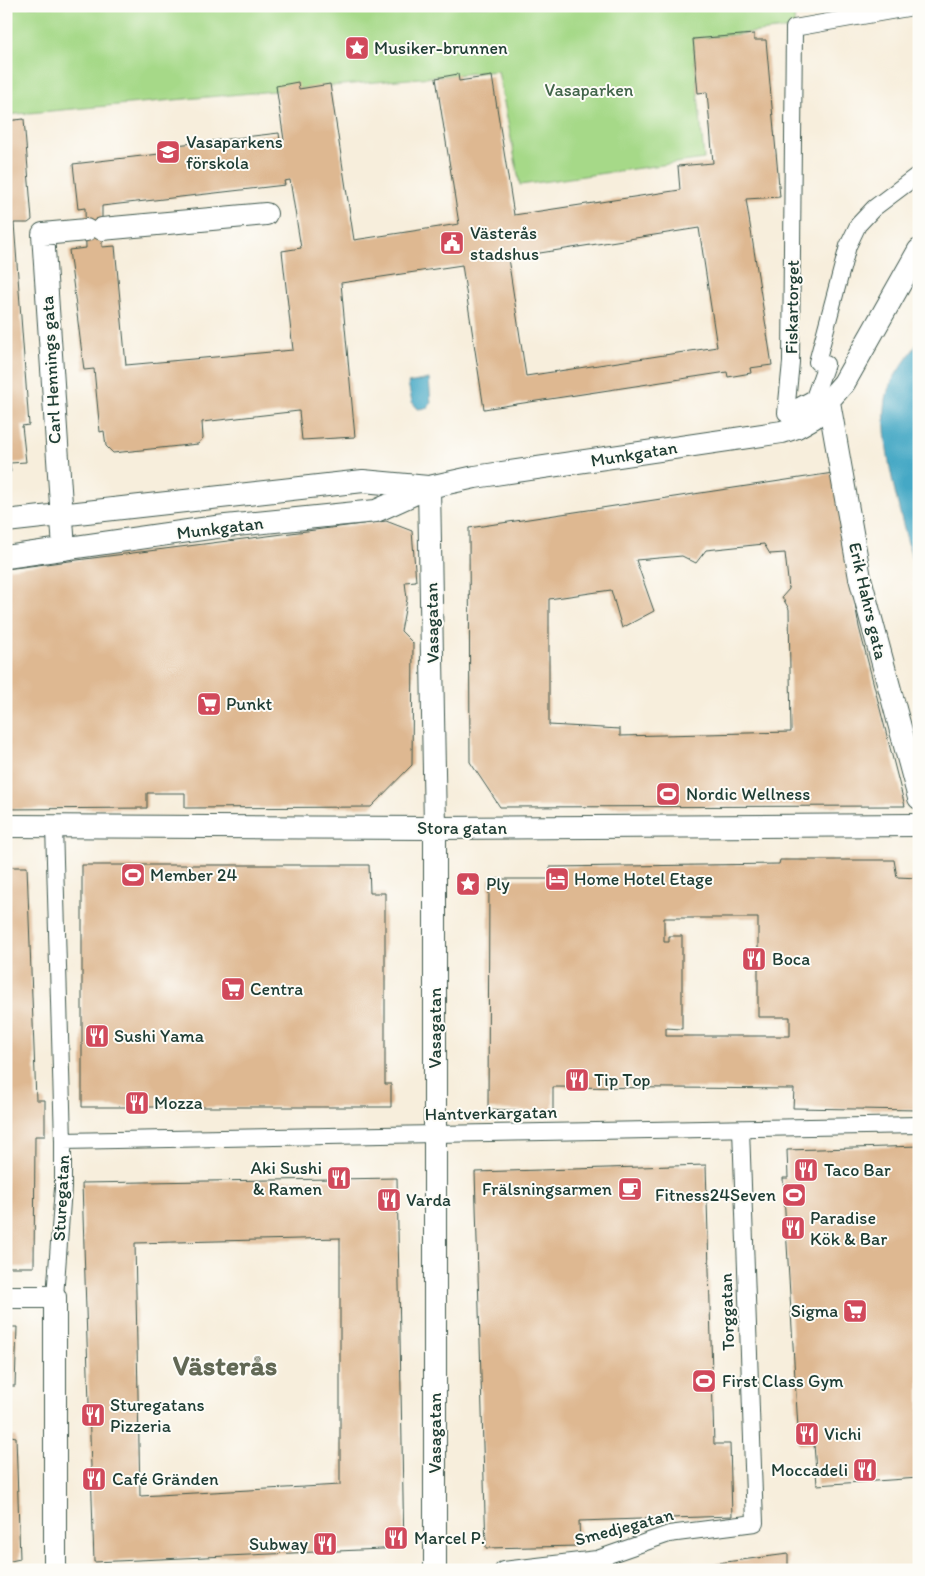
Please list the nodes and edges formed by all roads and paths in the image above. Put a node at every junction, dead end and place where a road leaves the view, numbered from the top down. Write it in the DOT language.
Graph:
graph roads {
  1 [pos="919,6"];
  2 [pos="919,174"];
  3 [pos="266,214"];
  4 [pos="919,250"];
  5 [pos="829,402"];
  6 [pos="430,487"];
  7 [pos="60,515"];
  8 [pos="6,521"];
  9 [pos="64,549"];
  10 [pos="6,557"];
  11 [pos="919,798"];
  12 [pos="919,825"];
  13 [pos="6,826"];
  14 [pos="54,826"];
  15 [pos="435,828"];
  16 [pos="919,1125"];
  17 [pos="741,1129"];
  18 [pos="435,1134"];
  19 [pos="63,1141"];
  20 [pos="6,1297"];
  21 [pos="55,1297"];
  22 [pos="755,1523"];
  23 [pos="56,1570"];
  24 [pos="435,1570"];
  25 [pos="503,1570"];
  1 -- 2 [label="street, Fiskartorget"];
  3 -- 7 [label="street, Carl Hennings gata"];
  4 -- 5 [label="street"];
  5 -- 6 [label="street, Munkgatan"];
  5 -- 11 [label="street, Erik Hahrs gata"];
  6 -- 7 [label="street, Munkgatan"];
  6 -- 9 [label="street, Munkgatan"];
  6 -- 15 [label="street, Vasagatan"];
  7 -- 8 [label="street, Munkgatan"];
  7 -- 9 [label="street, Carl Hennings gata"];
  9 -- 10 [label="street, Munkgatan"];
  12 -- 15 [label="street, Stora gatan"];
  13 -- 14 [label="street, Stora gatan"];
  14 -- 15 [label="street, Stora gatan"];
  14 -- 19 [label="street, Sturegatan"];
  15 -- 18 [label="street, Vasagatan"];
  16 -- 17 [label="street, Hantverkargatan"];
  17 -- 18 [label="street, Hantverkargatan"];
  17 -- 22 [label="street, Torggatan"];
  18 -- 19 [label="street, Hantverkargatan"];
  18 -- 24 [label="street, Vasagatan"];
  19 -- 21 [label="street, Sturegatan"];
  20 -- 21 [label="street"];
  21 -- 23 [label="street, Sturegatan"];
  22 -- 25 [label="street, Smedjegatan"];
}
